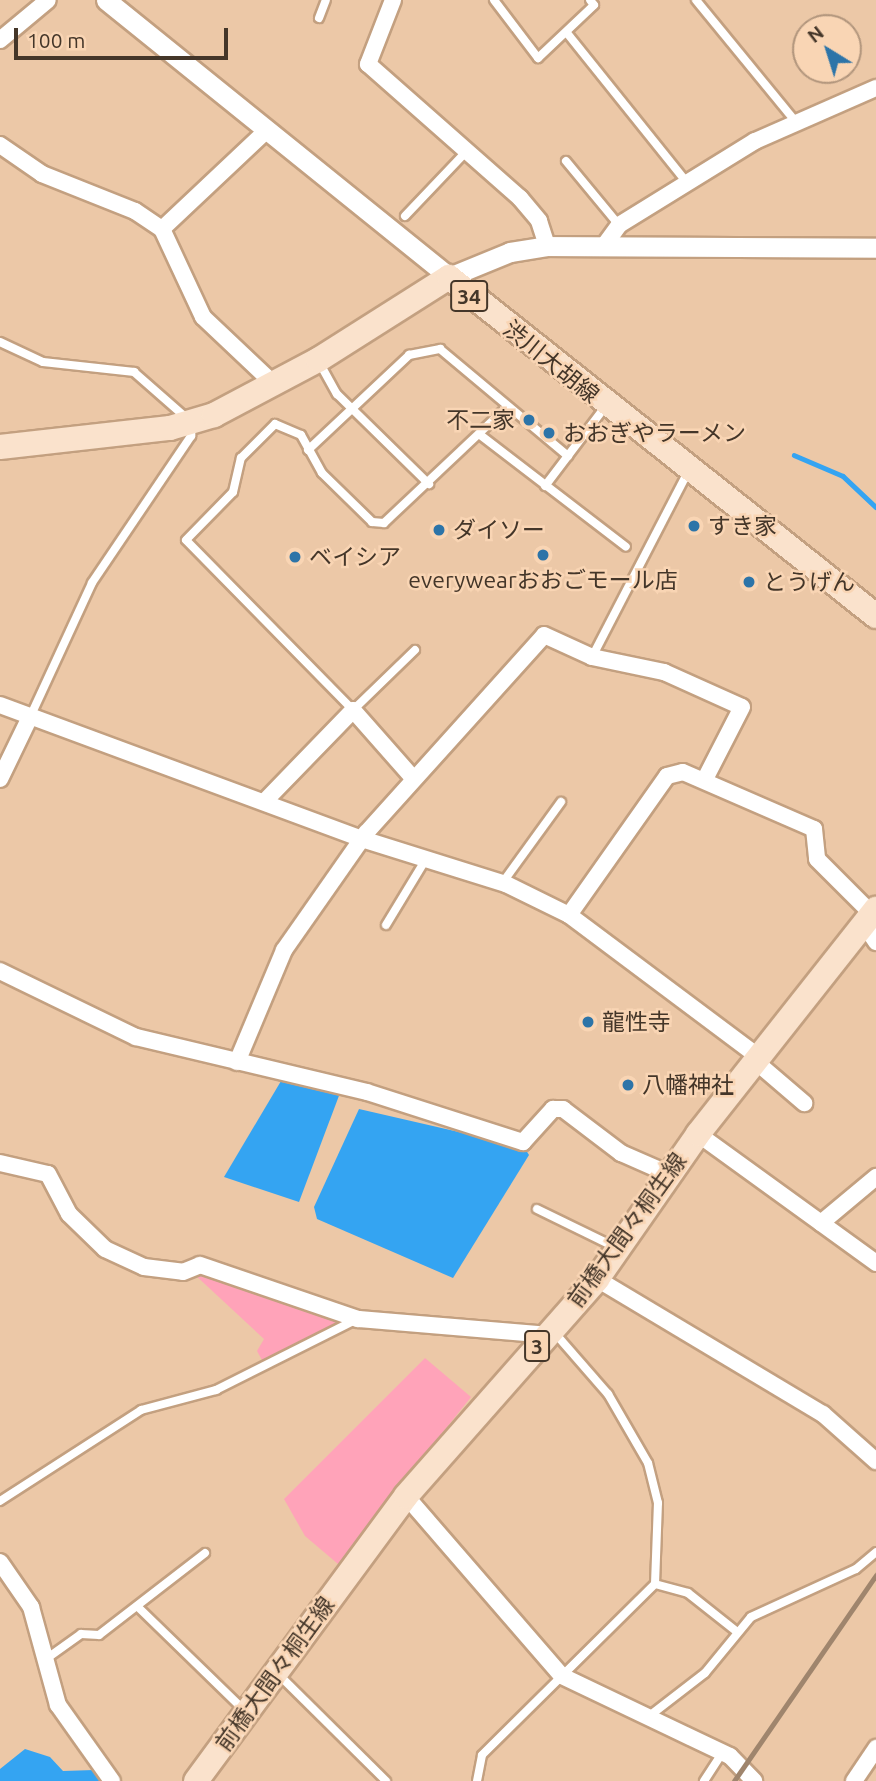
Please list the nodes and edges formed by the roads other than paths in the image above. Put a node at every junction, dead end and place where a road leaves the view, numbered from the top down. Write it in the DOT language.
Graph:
graph roads {
  1 [pos="48,0"];
  2 [pos="106,0"];
  3 [pos="326,0"];
  4 [pos="393,0"];
  5 [pos="494,0"];
  6 [pos="590,0"];
  7 [pos="696,0"];
  8 [pos="319,18"];
  9 [pos="567,33"];
  10 [pos="0,40"];
  11 [pos="876,88"];
  12 [pos="795,121"];
  13 [pos="267,130"];
  14 [pos="0,145"];
  15 [pos="467,151"];
  16 [pos="566,161"];
  17 [pos="688,184"];
  18 [pos="405,216"];
  19 [pos="620,225"];
  20 [pos="162,229"];
  21 [pos="606,243"];
  22 [pos="547,246"];
  23 [pos="876,248"];
  24 [pos="449,277"];
  25 [pos="0,342"];
  26 [pos="318,360"];
  27 [pos="275,385"];
  28 [pos="605,407"];
  29 [pos="353,408"];
  30 [pos="505,409"];
  31 [pos="192,423"];
  32 [pos="479,435"];
  33 [pos="0,447"];
  34 [pos="308,450"];
  35 [pos="568,456"];
  36 [pos="690,470"];
  37 [pos="429,484"];
  38 [pos="545,486"];
  39 [pos="626,547"];
  40 [pos="876,616"];
  41 [pos="415,650"];
  42 [pos="592,657"];
  43 [pos="0,705"];
  44 [pos="353,710"];
  45 [pos="30,717"];
  46 [pos="706,776"];
  47 [pos="412,777"];
  48 [pos="0,779"];
  49 [pos="264,802"];
  50 [pos="561,802"];
  51 [pos="362,839"];
  52 [pos="426,859"];
  53 [pos="503,883"];
  54 [pos="569,915"];
  55 [pos="872,922"];
  56 [pos="386,925"];
  57 [pos="0,971"];
  58 [pos="757,1059"];
  59 [pos="237,1062"];
  60 [pos="804,1103"];
  61 [pos="698,1134"];
  62 [pos="0,1163"];
  63 [pos="669,1174"];
  64 [pos="876,1177"];
  65 [pos="537,1209"];
  66 [pos="821,1223"];
  67 [pos="618,1248"];
  68 [pos="876,1263"];
  69 [pos="597,1279"];
  70 [pos="358,1319"];
  71 [pos="549,1332"];
  72 [pos="876,1461"];
  73 [pos="406,1496"];
  74 [pos="0,1501"];
  75 [pos="876,1552"];
  76 [pos="205,1553"];
  77 [pos="0,1562"];
  78 [pos="655,1584"];
  79 [pos="139,1608"];
  80 [pos="736,1631"];
  81 [pos="46,1659"];
  82 [pos="276,1672"];
  83 [pos="562,1676"];
  84 [pos="247,1712"];
  85 [pos="648,1717"];
  86 [pos="876,1748"];
  87 [pos="722,1753"];
  88 [pos="112,1781"];
  89 [pos="196,1781"];
  90 [pos="386,1781"];
  91 [pos="477,1781"];
  92 [pos="704,1781"];
  93 [pos="754,1781"];
  94 [pos="854,1781"];
  1 -- 10 [label="street"];
  2 -- 13 [label="street"];
  3 -- 8 [label="lane"];
  4 -- 15 [label="street"];
  5 -- 9 [label="lane"];
  6 -- 9 [label="lane"];
  7 -- 12 [label="lane"];
  9 -- 17 [label="lane"];
  11 -- 12 [label="street"];
  12 -- 17 [label="street"];
  13 -- 20 [label="street"];
  13 -- 24 [label="street"];
  14 -- 20 [label="street"];
  15 -- 18 [label="lane"];
  15 -- 22 [label="street"];
  16 -- 19 [label="lane"];
  17 -- 19 [label="street"];
  19 -- 21 [label="street"];
  20 -- 27 [label="street"];
  21 -- 22 [label="street"];
  21 -- 23 [label="street"];
  22 -- 24 [label="street"];
  24 -- 26 [label="main road, 34"];
  24 -- 28 [label="main road, 渋川大胡線 / 34"];
  25 -- 31 [label="lane"];
  26 -- 27 [label="main road, 34"];
  26 -- 29 [label="lane"];
  27 -- 31 [label="main road, 34"];
  28 -- 35 [label="lane"];
  28 -- 36 [label="main road, 渋川大胡線 / 34"];
  29 -- 30 [label="lane"];
  29 -- 34 [label="lane"];
  29 -- 37 [label="lane"];
  30 -- 32 [label="lane"];
  30 -- 35 [label="lane"];
  31 -- 33 [label="main road, 34"];
  31 -- 45 [label="lane"];
  32 -- 37 [label="lane"];
  32 -- 38 [label="lane"];
  34 -- 37 [label="lane"];
  34 -- 44 [label="lane"];
  35 -- 38 [label="lane"];
  36 -- 40 [label="main road, 渋川大胡線 / 34"];
  36 -- 42 [label="lane"];
  38 -- 39 [label="lane"];
  41 -- 44 [label="lane"];
  42 -- 46 [label="street"];
  42 -- 47 [label="street"];
  43 -- 45 [label="street"];
  44 -- 47 [label="street"];
  44 -- 49 [label="street"];
  45 -- 48 [label="street"];
  45 -- 49 [label="street"];
  46 -- 54 [label="street"];
  46 -- 55 [label="street"];
  47 -- 51 [label="street"];
  49 -- 51 [label="street"];
  50 -- 53 [label="lane"];
  51 -- 52 [label="street"];
  51 -- 59 [label="street"];
  52 -- 53 [label="street"];
  52 -- 56 [label="lane"];
  53 -- 54 [label="street"];
  54 -- 58 [label="street"];
  55 -- 58 [label="main road, 前橋大間々桐生線 / 3"];
  57 -- 59 [label="street"];
  58 -- 60 [label="street"];
  58 -- 61 [label="main road, 前橋大間々桐生線 / 3"];
  59 -- 63 [label="street"];
  61 -- 63 [label="main road, 前橋大間々桐生線 / 3"];
  61 -- 66 [label="street"];
  62 -- 70 [label="street"];
  63 -- 67 [label="main road, 前橋大間々桐生線 / 3"];
  64 -- 66 [label="street"];
  65 -- 67 [label="lane"];
  66 -- 68 [label="street"];
  67 -- 69 [label="main road, 前橋大間々桐生線 / 3"];
  69 -- 71 [label="main road, 前橋大間々桐生線 / 3"];
  69 -- 72 [label="street"];
  70 -- 71 [label="street"];
  70 -- 74 [label="lane"];
  71 -- 73 [label="main road, 前橋大間々桐生線 / 3"];
  71 -- 78 [label="lane"];
  73 -- 82 [label="main road, 前橋大間々桐生線 / 3"];
  73 -- 83 [label="street"];
  75 -- 80 [label="lane"];
  76 -- 79 [label="lane"];
  77 -- 81 [label="street"];
  78 -- 80 [label="lane"];
  78 -- 83 [label="lane"];
  79 -- 81 [label="lane"];
  79 -- 84 [label="lane"];
  80 -- 85 [label="lane"];
  81 -- 88 [label="street"];
  82 -- 84 [label="main road, 前橋大間々桐生線 / 3"];
  82 -- 90 [label="lane"];
  83 -- 85 [label="street"];
  83 -- 91 [label="lane"];
  84 -- 89 [label="main road, 前橋大間々桐生線 / 3"];
  85 -- 87 [label="street"];
  86 -- 94 [label="street"];
  87 -- 92 [label="lane"];
  87 -- 93 [label="street"];
}
